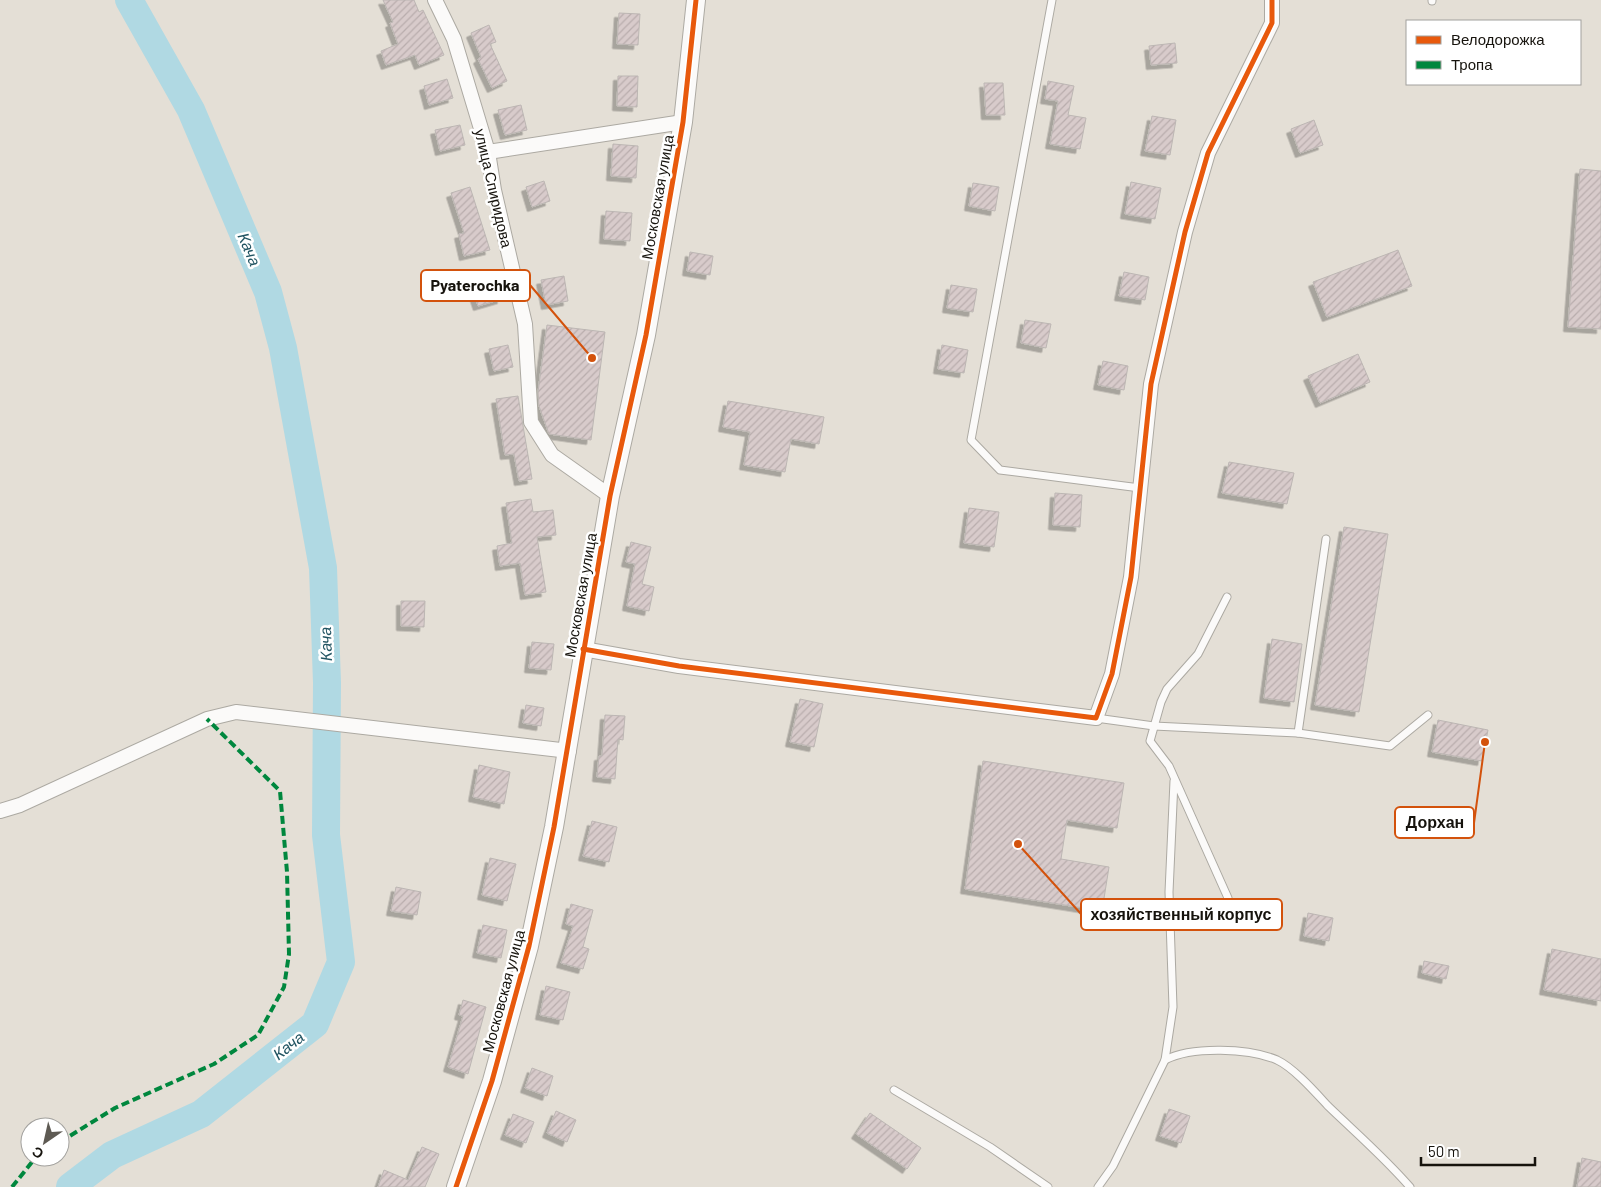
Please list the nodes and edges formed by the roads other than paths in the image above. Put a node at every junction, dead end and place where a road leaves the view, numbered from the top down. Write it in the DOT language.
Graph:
graph roads {
  1 [pos="435,0"];
  2 [pos="696,0"];
  3 [pos="1052,0"];
  4 [pos="1272,0"];
  5 [pos="683,122"];
  6 [pos="488,152"];
  7 [pos="1140,488"];
  8 [pos="610,496"];
  9 [pos="1326,539"];
  10 [pos="1227,597"];
  11 [pos="583,648"];
  12 [pos="1428,715"];
  13 [pos="1096,718"];
  14 [pos="1154,726"];
  15 [pos="1298,732"];
  16 [pos="569,751"];
  17 [pos="1174,782"];
  18 [pos="0,811"];
  19 [pos="1228,898"];
  20 [pos="1165,1060"];
  21 [pos="894,1090"];
  22 [pos="456,1187"];
  23 [pos="1048,1187"];
  24 [pos="1098,1187"];
  25 [pos="1410,1187"];
  1 -- 6 [label="street, улица Спиридова"];
  2 -- 5 [label="street, Московская улица"];
  3 -- 7 [label="lane"];
  4 -- 7 [label="street"];
  5 -- 6 [label="street"];
  5 -- 8 [label="street, Московская улица"];
  6 -- 8 [label="street, улица Спиридова"];
  7 -- 13 [label="street"];
  8 -- 11 [label="street, Московская улица"];
  9 -- 15 [label="lane"];
  10 -- 14 [label="lane"];
  11 -- 13 [label="street"];
  11 -- 16 [label="street, Московская улица"];
  12 -- 15 [label="lane"];
  13 -- 14 [label="lane"];
  14 -- 15 [label="lane"];
  14 -- 17 [label="lane"];
  16 -- 18 [label="street"];
  16 -- 22 [label="street, Московская улица"];
  17 -- 19 [label="lane"];
  17 -- 20 [label="lane"];
  20 -- 24 [label="lane"];
  20 -- 25 [label="lane"];
  21 -- 23 [label="lane"];
}
